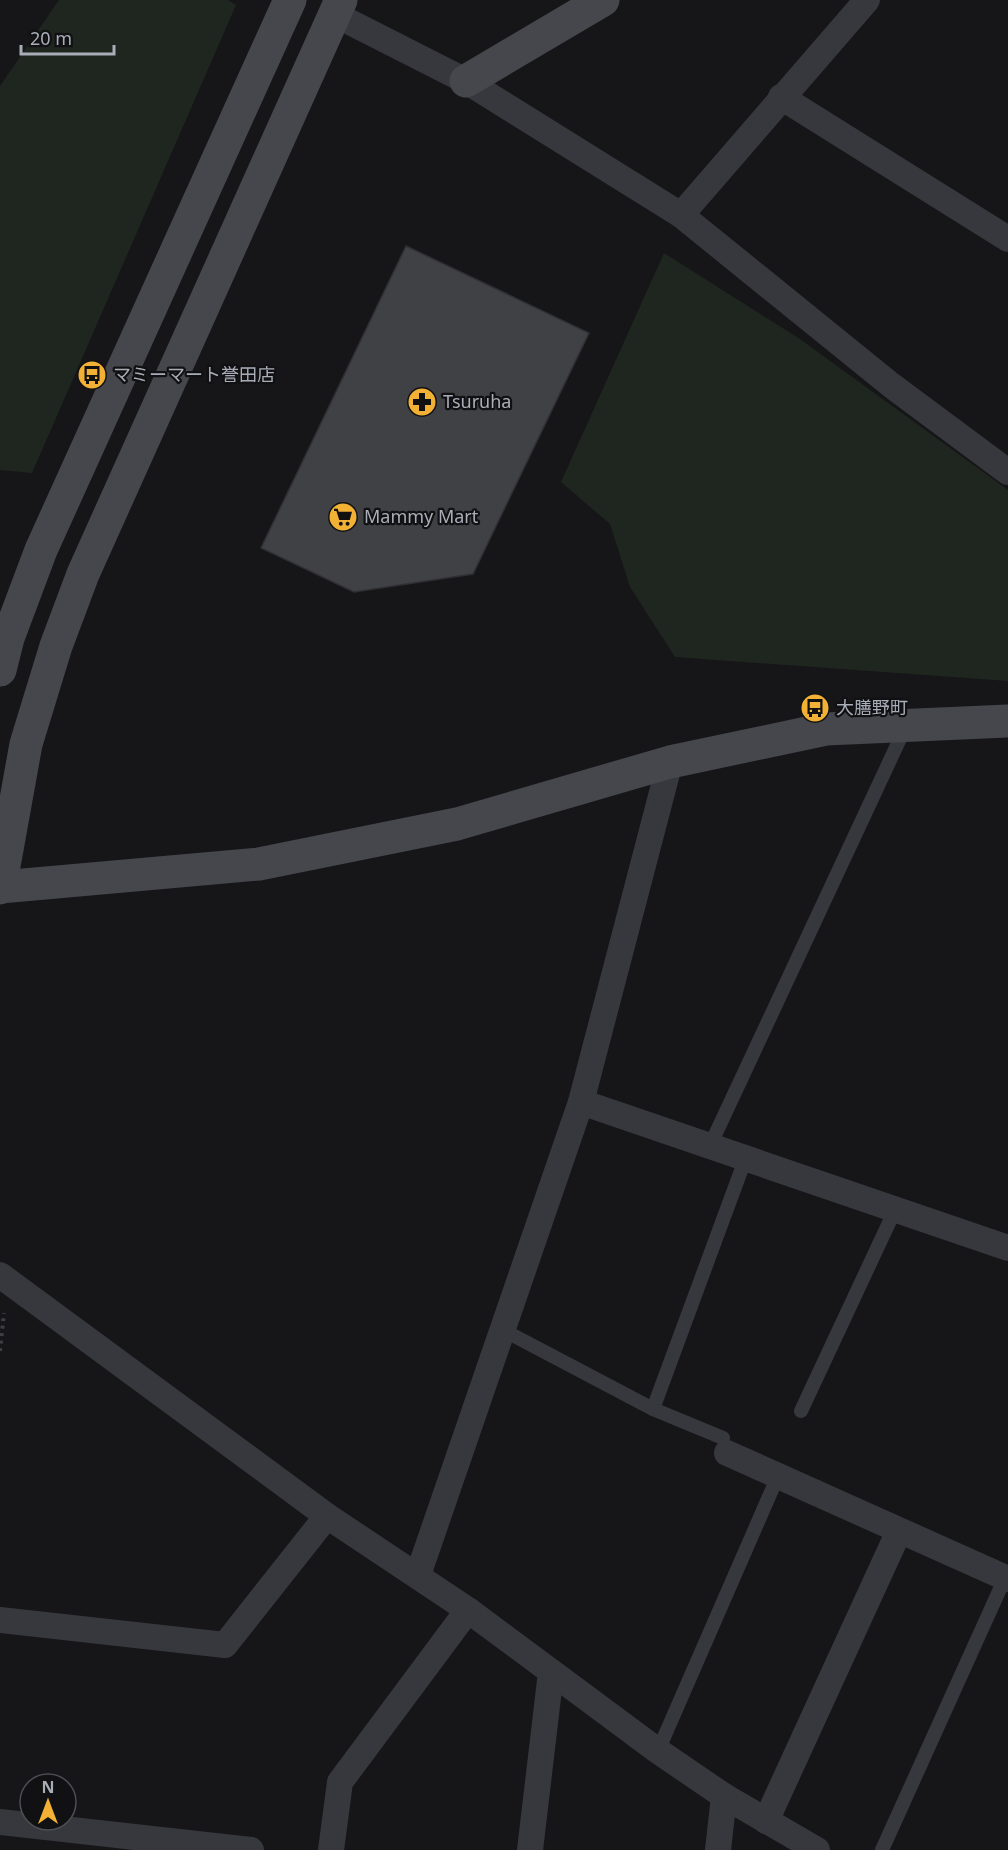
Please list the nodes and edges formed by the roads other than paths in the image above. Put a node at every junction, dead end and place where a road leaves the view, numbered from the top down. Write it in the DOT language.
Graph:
graph roads {
  1 [pos="290,0"];
  2 [pos="867,0"];
  3 [pos="600,1"];
  4 [pos="338,7"];
  5 [pos="466,81"];
  6 [pos="781,97"];
  7 [pos="681,215"];
  8 [pos="1008,239"];
  9 [pos="1008,472"];
  10 [pos="0,670"];
  11 [pos="1008,721"];
  12 [pos="906,726"];
  13 [pos="670,762"];
  14 [pos="0,887"];
  15 [pos="581,1102"];
  16 [pos="709,1148"];
  17 [pos="745,1160"];
  18 [pos="895,1210"];
  19 [pos="1008,1248"];
  20 [pos="0,1275"];
  21 [pos="503,1330"];
  22 [pos="653,1409"];
  23 [pos="801,1411"];
  24 [pos="725,1446"];
  25 [pos="778,1476"];
  26 [pos="327,1516"];
  27 [pos="900,1531"];
  28 [pos="418,1575"];
  29 [pos="1007,1579"];
  30 [pos="468,1610"];
  31 [pos="0,1620"];
  32 [pos="551,1672"];
  33 [pos="658,1751"];
  34 [pos="724,1796"];
  35 [pos="0,1821"];
  36 [pos="766,1821"];
  37 [pos="251,1850"];
  38 [pos="331,1850"];
  39 [pos="530,1850"];
  40 [pos="718,1850"];
  41 [pos="818,1850"];
  42 [pos="882,1850"];
  1 -- 10 [label="street"];
  2 -- 6 [label="street"];
  3 -- 5 [label="street"];
  4 -- 5 [label="street"];
  4 -- 14 [label="street"];
  5 -- 7 [label="street"];
  6 -- 7 [label="street"];
  6 -- 8 [label="street"];
  7 -- 9 [label="street"];
  11 -- 12 [label="street"];
  12 -- 13 [label="street"];
  12 -- 16 [label="lane"];
  13 -- 14 [label="street"];
  13 -- 15 [label="street"];
  15 -- 16 [label="street"];
  15 -- 21 [label="street"];
  16 -- 17 [label="street"];
  17 -- 18 [label="street"];
  17 -- 22 [label="lane"];
  18 -- 19 [label="street"];
  18 -- 23 [label="lane"];
  20 -- 26 [label="street"];
  21 -- 22 [label="lane"];
  21 -- 28 [label="street"];
  22 -- 24 [label="lane"];
  24 -- 25 [label="street"];
  25 -- 27 [label="street"];
  25 -- 33 [label="lane"];
  26 -- 28 [label="street"];
  26 -- 31 [label="street"];
  27 -- 29 [label="street"];
  27 -- 36 [label="street"];
  28 -- 30 [label="street"];
  29 -- 42 [label="lane"];
  30 -- 32 [label="street"];
  30 -- 38 [label="street"];
  32 -- 33 [label="street"];
  32 -- 39 [label="street"];
  33 -- 34 [label="street"];
  34 -- 36 [label="street"];
  34 -- 40 [label="street"];
  35 -- 37 [label="street"];
  36 -- 41 [label="street"];
}
